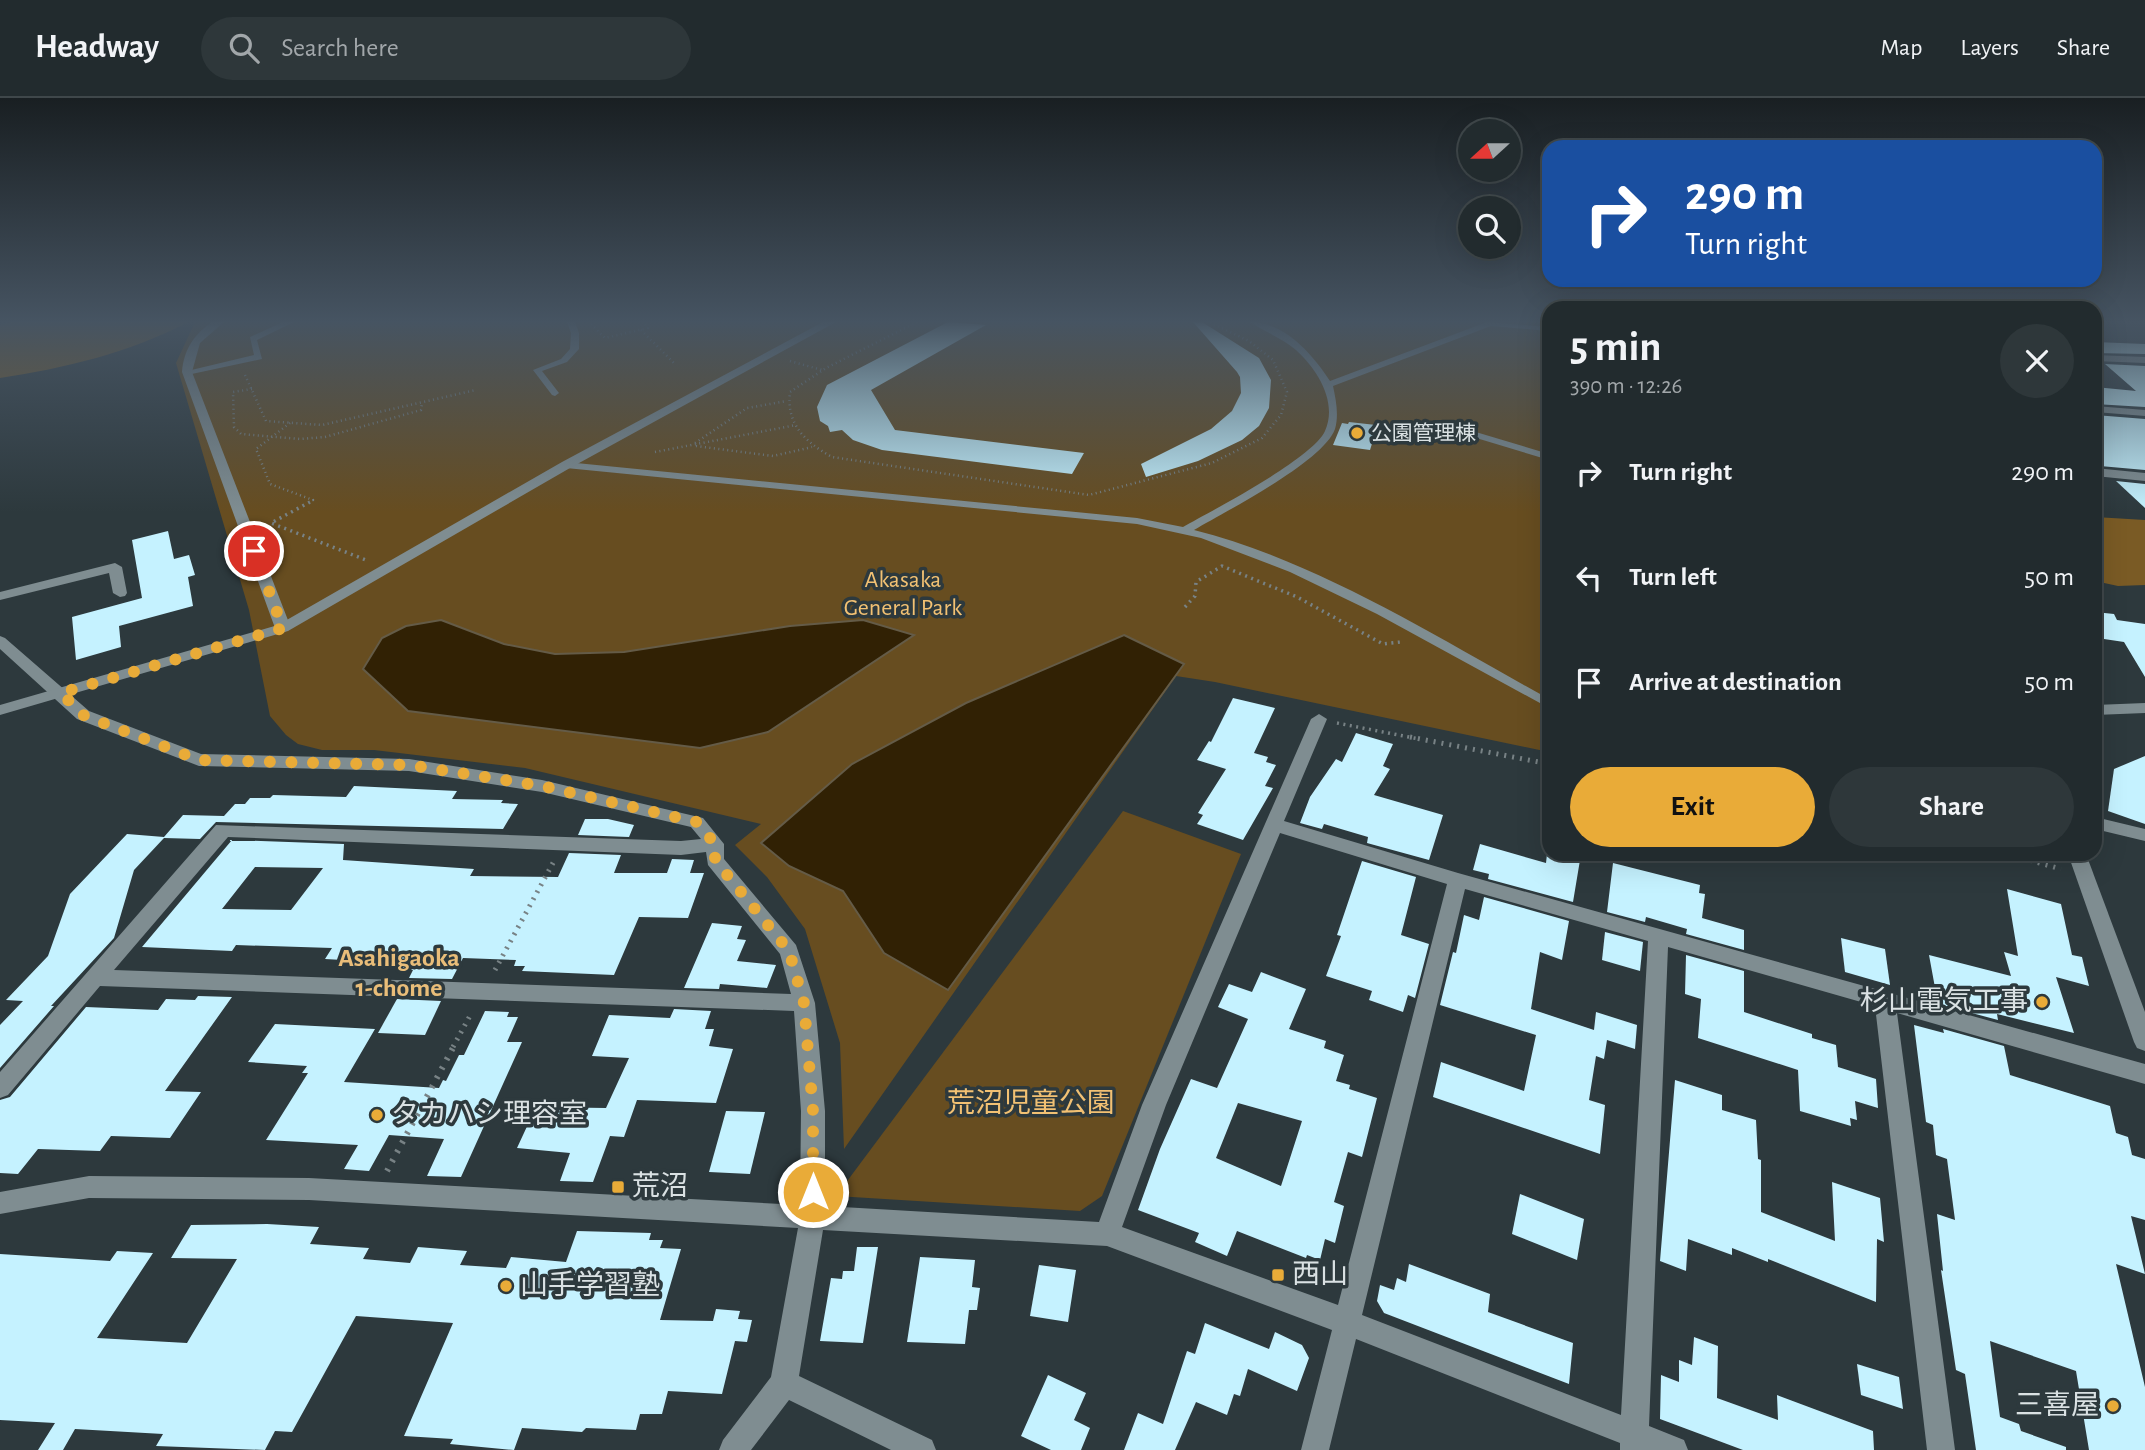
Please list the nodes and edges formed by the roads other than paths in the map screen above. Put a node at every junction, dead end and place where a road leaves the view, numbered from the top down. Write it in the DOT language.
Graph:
graph roads {
  1 [pos="192,385"];
  2 [pos="549,385"];
  3 [pos="714,385"];
  4 [pos="1328,385"];
  5 [pos="555,393"];
  6 [pos="2102,410"];
  7 [pos="2145,413"];
  8 [pos="1466,432"];
  9 [pos="1542,455"];
  10 [pos="566,465"];
  11 [pos="2102,473"];
  12 [pos="2145,477"];
  13 [pos="1184,531"];
  14 [pos="120,593"];
  15 [pos="0,596"];
  16 [pos="283,628"];
  17 [pos="0,641"];
  18 [pos="61,693"];
  19 [pos="1542,700"];
  20 [pos="2145,708"];
  21 [pos="0,710"];
  22 [pos="2102,710"];
  23 [pos="1318,719"];
  24 [pos="1275,825"];
  25 [pos="2102,825"];
  26 [pos="2145,835"];
  27 [pos="715,844"];
  28 [pos="2080,861"];
  29 [pos="1458,880"];
  30 [pos="1658,936"];
  31 [pos="97,978"];
  32 [pos="1885,1000"];
  33 [pos="804,1003"];
  34 [pos="2145,1042"];
  35 [pos="2145,1074"];
  36 [pos="0,1088"];
  37 [pos="0,1203"];
  38 [pos="813,1219"];
  39 [pos="1107,1234"];
  40 [pos="1347,1322"];
  41 [pos="784,1383"];
  42 [pos="1635,1442"];
  43 [pos="733,1450"];
  44 [pos="922,1450"];
  45 [pos="1315,1450"];
  46 [pos="1674,1450"];
  47 [pos="1941,1450"];
  1 -- 16 [label="street"];
  2 -- 5 [label="lane"];
  3 -- 10 [label="street"];
  4 -- 13 [label="lane"];
  6 -- 7 [label="street"];
  8 -- 9 [label="lane"];
  10 -- 13 [label="lane"];
  10 -- 16 [label="street"];
  11 -- 12 [label="street"];
  13 -- 19 [label="lane"];
  14 -- 15 [label="street"];
  16 -- 18 [label="street"];
  17 -- 18 [label="street"];
  18 -- 21 [label="street"];
  18 -- 27 [label="street"];
  20 -- 22 [label="street"];
  23 -- 24 [label="street"];
  24 -- 29 [label="street"];
  24 -- 39 [label="street"];
  25 -- 26 [label="street"];
  27 -- 31 [label="street"];
  27 -- 33 [label="street"];
  28 -- 34 [label="street"];
  29 -- 30 [label="street"];
  29 -- 40 [label="street"];
  30 -- 32 [label="street"];
  30 -- 42 [label="street"];
  31 -- 33 [label="street"];
  31 -- 36 [label="street"];
  32 -- 35 [label="street"];
  32 -- 47 [label="street"];
  33 -- 38 [label="street"];
  37 -- 38 [label="street"];
  38 -- 39 [label="street"];
  38 -- 41 [label="street"];
  39 -- 40 [label="street"];
  40 -- 42 [label="street"];
  40 -- 45 [label="street"];
  41 -- 43 [label="street"];
  41 -- 44 [label="street"];
  42 -- 46 [label="street"];
}
